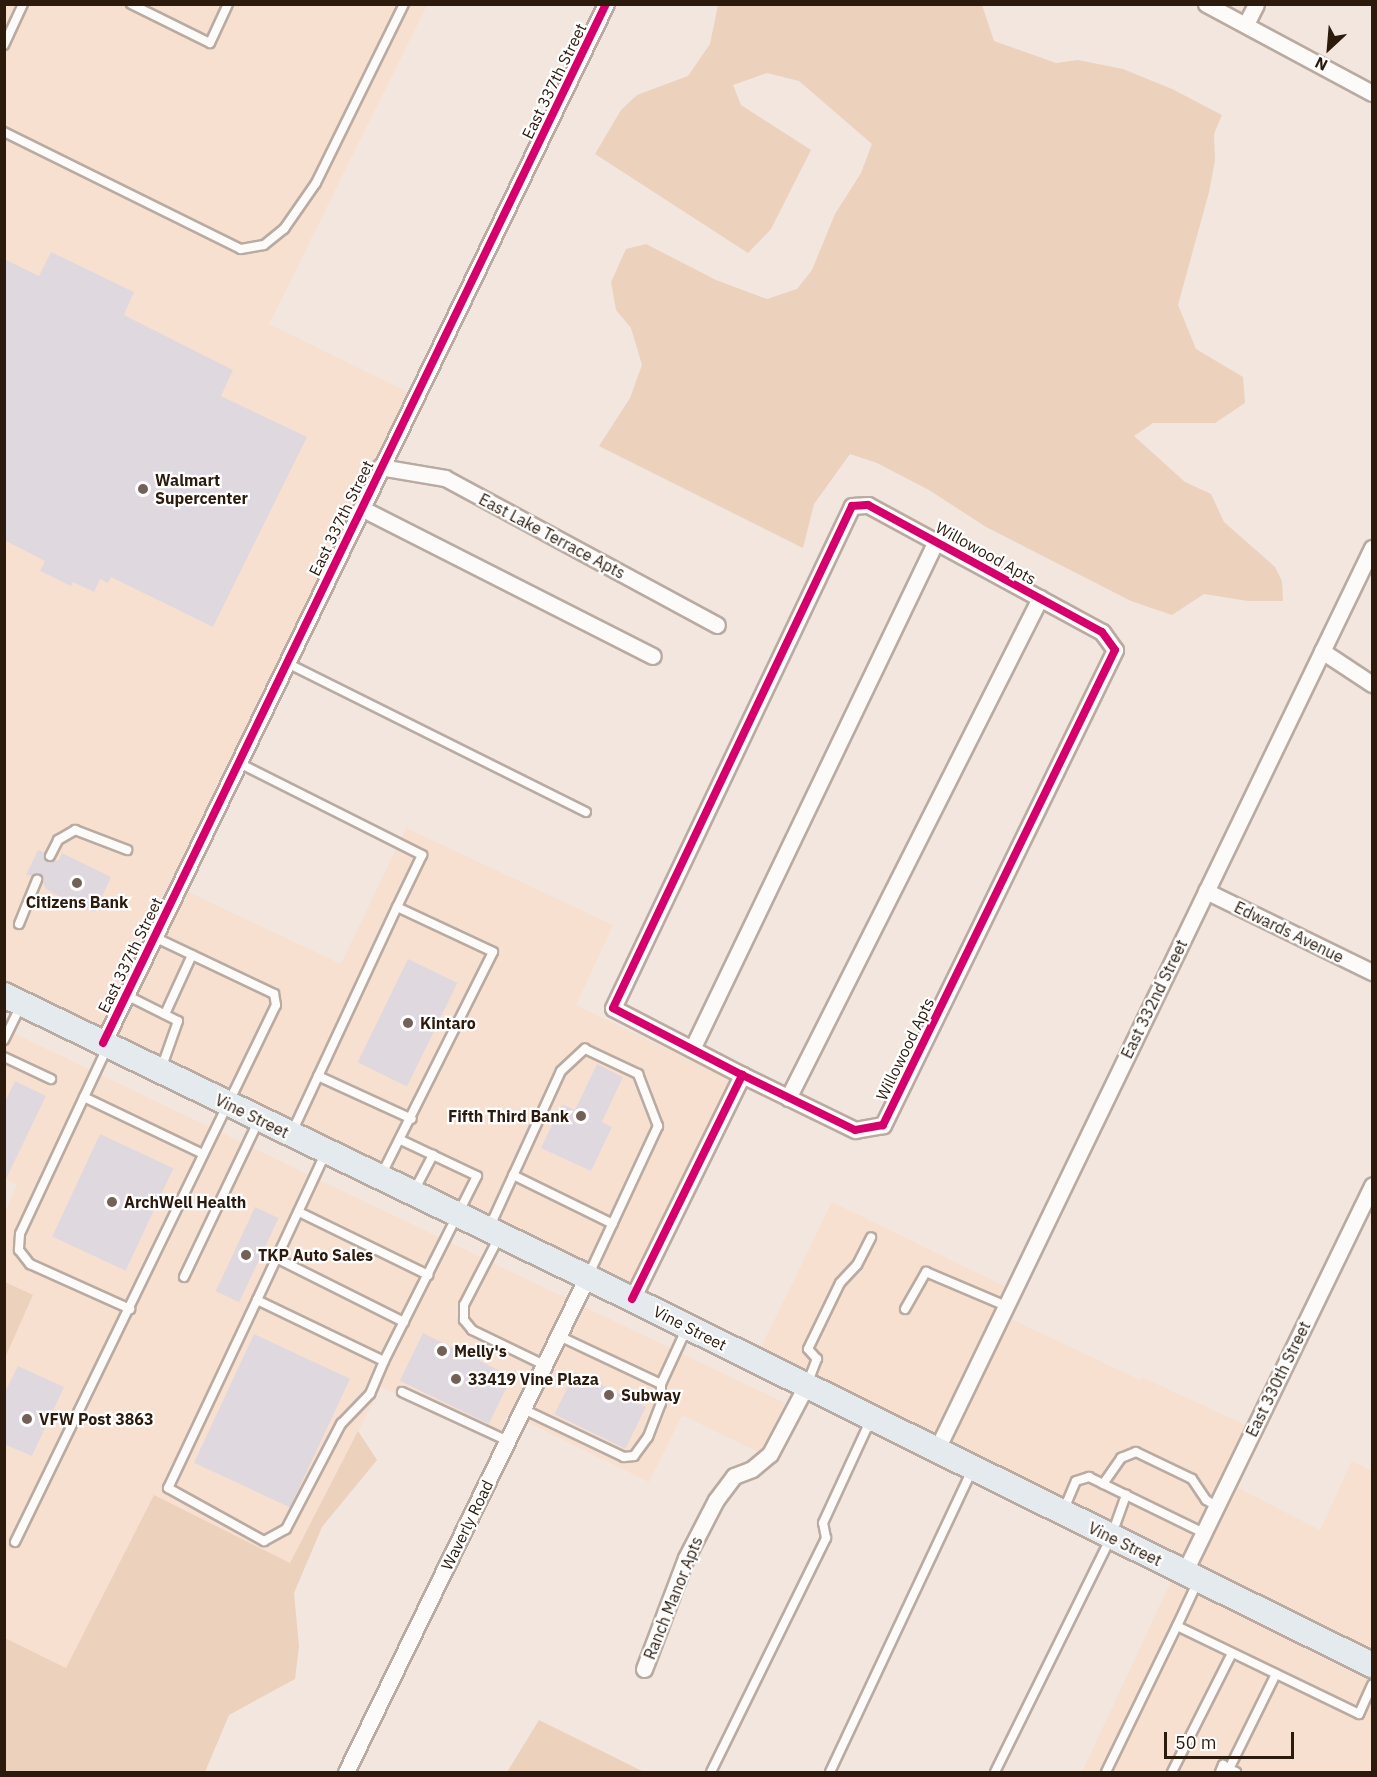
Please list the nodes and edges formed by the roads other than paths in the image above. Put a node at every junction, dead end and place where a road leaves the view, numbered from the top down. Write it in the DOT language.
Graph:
graph roads {
  1 [pos="23,4"];
  2 [pos="131,4"];
  3 [pos="228,4"];
  4 [pos="404,4"];
  5 [pos="606,4"];
  6 [pos="1206,4"];
  7 [pos="1257,4"];
  8 [pos="1246,24"];
  9 [pos="4,45"];
  10 [pos="1372,93"];
  11 [pos="4,132"];
  12 [pos="380,467"];
  13 [pos="361,508"];
  14 [pos="936,541"];
  15 [pos="1372,548"];
  16 [pos="1040,598"];
  17 [pos="717,626"];
  18 [pos="1322,651"];
  19 [pos="653,656"];
  20 [pos="287,663"];
  21 [pos="1372,684"];
  22 [pos="239,763"];
  23 [pos="586,812"];
  24 [pos="127,850"];
  25 [pos="50,856"];
  26 [pos="37,880"];
  27 [pos="1206,891"];
  28 [pos="397,907"];
  29 [pos="19,924"];
  30 [pos="154,937"];
  31 [pos="192,955"];
  32 [pos="1372,972"];
  33 [pos="126,995"];
  34 [pos="13,1000"];
  35 [pos="165,1014"];
  36 [pos="4,1040"];
  37 [pos="105,1045"];
  38 [pos="692,1049"];
  39 [pos="4,1057"];
  40 [pos="160,1071"];
  41 [pos="742,1075"];
  42 [pos="318,1076"];
  43 [pos="51,1079"];
  44 [pos="84,1097"];
  45 [pos="788,1098"];
  46 [pos="228,1104"];
  47 [pos="260,1119"];
  48 [pos="412,1119"];
  49 [pos="291,1134"];
  50 [pos="401,1140"];
  51 [pos="326,1151"];
  52 [pos="203,1154"];
  53 [pos="433,1155"];
  54 [pos="513,1175"];
  55 [pos="380,1177"];
  56 [pos="1372,1185"];
  57 [pos="413,1193"];
  58 [pos="299,1212"];
  59 [pos="459,1215"];
  60 [pos="614,1224"];
  61 [pos="494,1232"];
  62 [pos="872,1237"];
  63 [pos="278,1259"];
  64 [pos="428,1275"];
  65 [pos="184,1277"];
  66 [pos="587,1277"];
  67 [pos="632,1299"];
  68 [pos="257,1300"];
  69 [pos="1006,1306"];
  70 [pos="130,1309"];
  71 [pos="905,1309"];
  72 [pos="404,1322"];
  73 [pos="687,1327"];
  74 [pos="559,1335"];
  75 [pos="384,1361"];
  76 [pos="544,1365"];
  77 [pos="661,1383"];
  78 [pos="806,1386"];
  79 [pos="402,1392"];
  80 [pos="523,1409"];
  81 [pos="872,1418"];
  82 [pos="507,1441"];
  83 [pos="936,1451"];
  84 [pos="973,1469"];
  85 [pos="1103,1484"];
  86 [pos="1126,1495"];
  87 [pos="1217,1506"];
  88 [pos="1062,1513"];
  89 [pos="1204,1533"];
  90 [pos="1111,1537"];
  91 [pos="15,1542"];
  92 [pos="1192,1576"];
  93 [pos="1177,1626"];
  94 [pos="1232,1653"];
  95 [pos="1372,1665"];
  96 [pos="644,1669"];
  97 [pos="1276,1674"];
  98 [pos="1372,1685"];
  99 [pos="1233,1771"];
  100 [pos="346,1773"];
  101 [pos="711,1773"];
  102 [pos="830,1773"];
  103 [pos="995,1773"];
  104 [pos="1106,1773"];
  105 [pos="1172,1773"];
  106 [pos="1220,1773"];
  1 -- 9 [label="lane"];
  2 -- 3 [label="lane"];
  4 -- 11 [label="lane"];
  5 -- 12 [label="street, East 337th Street"];
  6 -- 8 [label="street"];
  7 -- 8 [label="street"];
  8 -- 10 [label="street"];
  12 -- 13 [label="street, East 337th Street"];
  12 -- 17 [label="street, East Lake Terrace Apts"];
  13 -- 19 [label="street"];
  13 -- 20 [label="street, East 337th Street"];
  14 -- 16 [label="street, Willowood Apts"];
  14 -- 38 [label="street, Willowood Apts"];
  14 -- 38 [label="street, Willowood Apts"];
  15 -- 18 [label="street, East 332nd Street"];
  16 -- 45 [label="street, Willowood Apts"];
  16 -- 45 [label="street, Willowood Apts"];
  18 -- 21 [label="street"];
  18 -- 27 [label="street, East 332nd Street"];
  20 -- 22 [label="street, East 337th Street"];
  20 -- 23 [label="lane"];
  22 -- 28 [label="lane"];
  22 -- 30 [label="street, East 337th Street"];
  24 -- 25 [label="lane"];
  26 -- 29 [label="lane"];
  27 -- 32 [label="street, Edwards Avenue"];
  27 -- 69 [label="street, East 332nd Street"];
  28 -- 42 [label="lane"];
  28 -- 48 [label="lane"];
  30 -- 31 [label="lane"];
  30 -- 33 [label="street, East 337th Street"];
  31 -- 35 [label="lane"];
  31 -- 46 [label="lane"];
  33 -- 35 [label="lane"];
  33 -- 37 [label="street, East 337th Street"];
  34 -- 36 [label="lane"];
  34 -- 37 [label="main road, Vine Street"];
  35 -- 40 [label="lane"];
  37 -- 40 [label="main road, Vine Street"];
  37 -- 44 [label="lane"];
  38 -- 41 [label="street, Willowood Apts"];
  39 -- 43 [label="lane"];
  40 -- 46 [label="main road, Vine Street"];
  41 -- 45 [label="street, Willowood Apts"];
  41 -- 67 [label="street"];
  42 -- 48 [label="lane"];
  42 -- 49 [label="lane"];
  44 -- 52 [label="lane"];
  44 -- 70 [label="lane"];
  46 -- 47 [label="main road, Vine Street"];
  46 -- 52 [label="lane"];
  47 -- 49 [label="main road, Vine Street"];
  47 -- 65 [label="lane"];
  48 -- 50 [label="lane"];
  49 -- 51 [label="main road, Vine Street"];
  50 -- 53 [label="lane"];
  50 -- 55 [label="lane"];
  51 -- 55 [label="main road, Vine Street"];
  51 -- 58 [label="lane"];
  52 -- 70 [label="lane"];
  53 -- 57 [label="lane"];
  53 -- 59 [label="lane"];
  54 -- 60 [label="lane"];
  54 -- 60 [label="lane"];
  54 -- 61 [label="lane"];
  55 -- 57 [label="main road, Vine Street"];
  56 -- 87 [label="street, East 330th Street"];
  57 -- 59 [label="main road, Vine Street"];
  58 -- 63 [label="lane"];
  58 -- 64 [label="lane"];
  59 -- 61 [label="main road, Vine Street"];
  59 -- 64 [label="lane"];
  60 -- 66 [label="lane"];
  61 -- 66 [label="main road, Vine Street"];
  61 -- 76 [label="lane"];
  62 -- 78 [label="lane"];
  63 -- 68 [label="lane"];
  63 -- 72 [label="lane"];
  64 -- 72 [label="lane"];
  66 -- 67 [label="main road, Vine Street"];
  66 -- 74 [label="street, Waverly Road"];
  67 -- 73 [label="main road, Vine Street"];
  68 -- 75 [label="lane"];
  68 -- 75 [label="lane"];
  69 -- 71 [label="lane"];
  69 -- 83 [label="street, East 332nd Street"];
  70 -- 91 [label="lane"];
  72 -- 75 [label="lane"];
  73 -- 77 [label="lane"];
  73 -- 78 [label="main road, Vine Street"];
  74 -- 76 [label="street, Waverly Road"];
  74 -- 77 [label="lane"];
  76 -- 80 [label="street, Waverly Road"];
  77 -- 80 [label="lane"];
  78 -- 81 [label="main road, Vine Street"];
  78 -- 96 [label="street, Ranch Manor Apts"];
  79 -- 82 [label="lane"];
  80 -- 82 [label="street, Waverly Road"];
  81 -- 83 [label="main road, Vine Street"];
  81 -- 101 [label="lane"];
  82 -- 100 [label="street, Waverly Road"];
  83 -- 84 [label="main road, Vine Street"];
  84 -- 88 [label="main road, Vine Street"];
  84 -- 102 [label="lane"];
  85 -- 86 [label="lane"];
  85 -- 87 [label="lane"];
  85 -- 88 [label="lane"];
  86 -- 89 [label="lane"];
  86 -- 90 [label="lane"];
  87 -- 89 [label="street, East 330th Street"];
  88 -- 90 [label="main road, Vine Street"];
  89 -- 92 [label="street, East 330th Street"];
  90 -- 92 [label="main road, Vine Street"];
  90 -- 103 [label="lane"];
  92 -- 93 [label="lane"];
  92 -- 95 [label="main road, Vine Street"];
  93 -- 94 [label="lane"];
  93 -- 104 [label="lane"];
  94 -- 97 [label="lane"];
  94 -- 105 [label="lane"];
  97 -- 98 [label="lane"];
  97 -- 99 [label="lane"];
  99 -- 106 [label="lane"];
}
